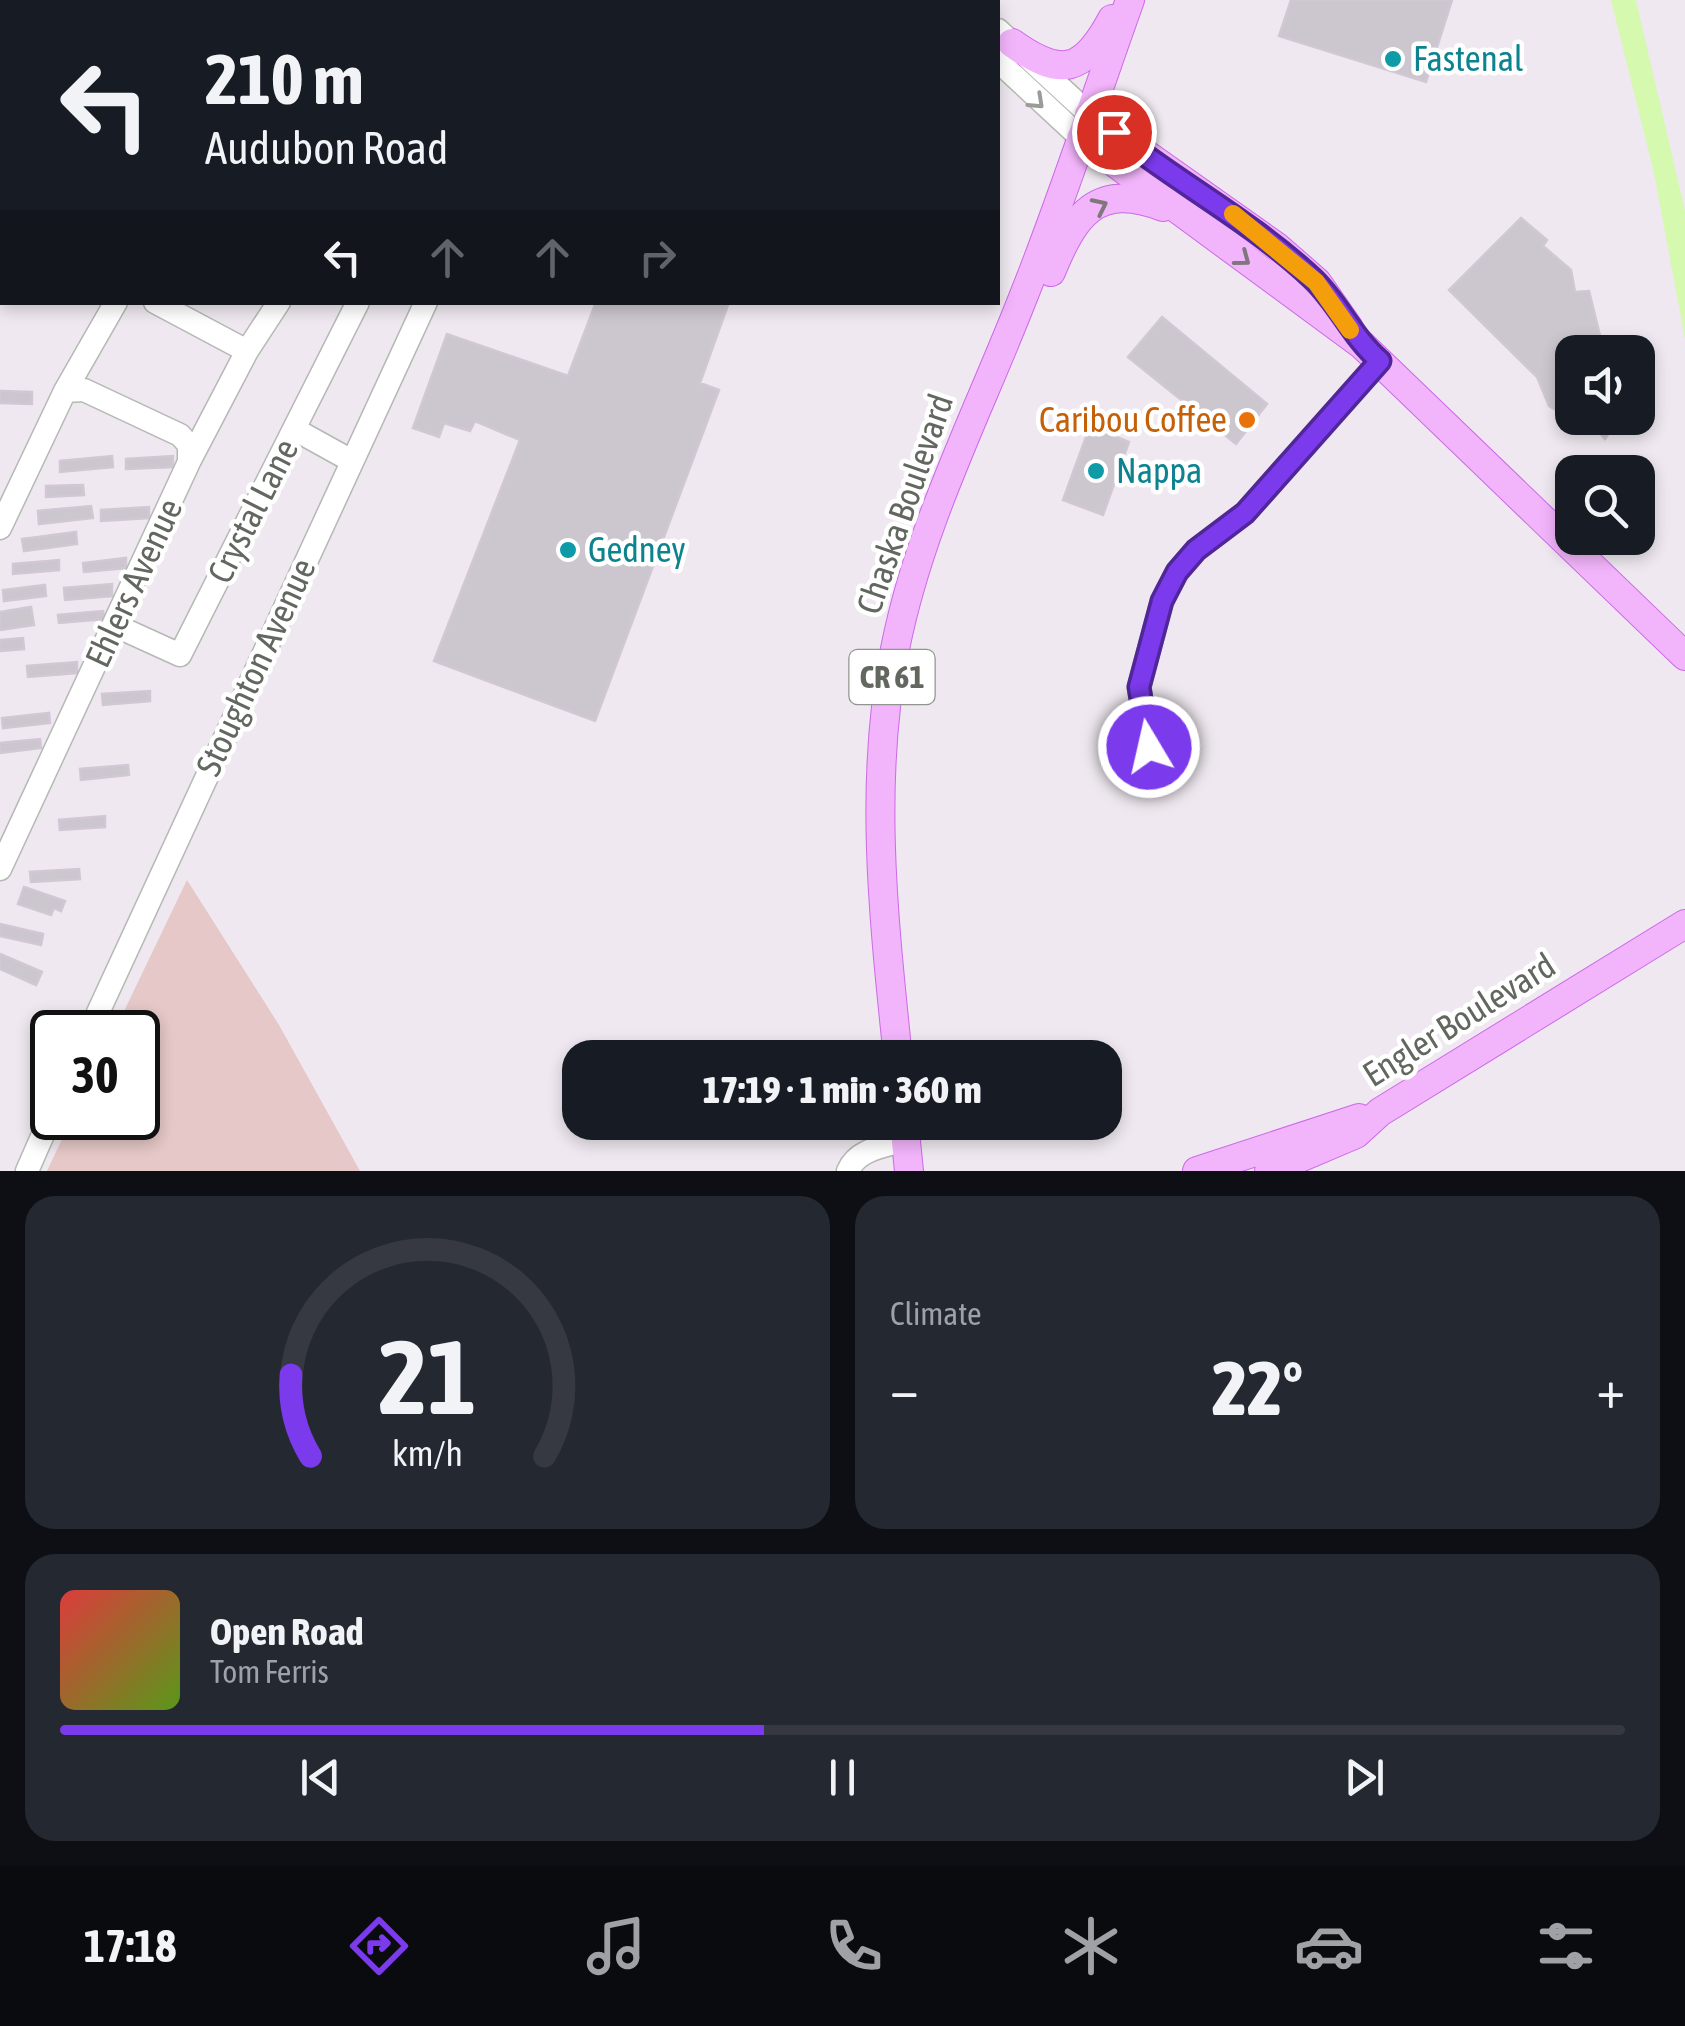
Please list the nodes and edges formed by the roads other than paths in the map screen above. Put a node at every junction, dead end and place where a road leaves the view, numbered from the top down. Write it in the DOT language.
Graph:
graph roads {
  1 [pos="1121,0"];
  2 [pos="1130,0"];
  3 [pos="1002,45"];
  4 [pos="1085,126"];
  5 [pos="1184,215"];
  6 [pos="114,305"];
  7 [pos="162,305"];
  8 [pos="277,305"];
  9 [pos="356,305"];
  10 [pos="425,305"];
  11 [pos="1006,339"];
  12 [pos="247,351"];
  13 [pos="1371,353"];
  14 [pos="65,392"];
  15 [pos="294,429"];
  16 [pos="350,460"];
  17 [pos="188,462"];
  18 [pos="0,528"];
  19 [pos="114,625"];
  20 [pos="1685,656"];
  21 [pos="1149,747"];
  22 [pos="0,869"];
  23 [pos="1685,924"];
  24 [pos="99,1010"];
  25 [pos="896,1040"];
  26 [pos="1380,1112"];
  27 [pos="41,1140"];
  28 [pos="888,1140"];
  29 [pos="906,1140"];
  30 [pos="27,1171"];
  31 [pos="848,1171"];
  32 [pos="909,1171"];
  33 [pos="1196,1171"];
  34 [pos="1270,1171"];
  1 -- 3 [label="main road"];
  2 -- 4 [label="main road, Chaska Boulevard / CR 61"];
  3 -- 4 [label="street"];
  4 -- 5 [label="main road"];
  4 -- 11 [label="main road, Chaska Boulevard / CR 61"];
  4 -- 13 [label="main road"];
  11 -- 5 [label="main road, one-way"];
  5 -- 13 [label="main road, one-way"];
  6 -- 14 [label="street"];
  7 -- 12 [label="street"];
  8 -- 12 [label="street, Ehlers Avenue"];
  9 -- 15 [label="street, Crystal Lane"];
  10 -- 16 [label="street, Stoughton Avenue"];
  11 -- 25 [label="main road, Chaska Boulevard / CR 61"];
  12 -- 17 [label="street, Ehlers Avenue"];
  13 -- 20 [label="main road"];
  13 -- 21 [label="street"];
  14 -- 17 [label="street"];
  14 -- 18 [label="street"];
  15 -- 16 [label="street"];
  15 -- 19 [label="street, Crystal Lane"];
  16 -- 24 [label="street, Stoughton Avenue"];
  17 -- 19 [label="street, Ehlers Avenue"];
  19 -- 22 [label="street, Ehlers Avenue"];
  23 -- 26 [label="main road, Engler Boulevard"];
  26 -- 33 [label="main road"];
  26 -- 34 [label="main road, Engler Boulevard"];
  27 -- 30 [label="street"];
  28 -- 31 [label="street"];
  29 -- 32 [label="main road"];
}
